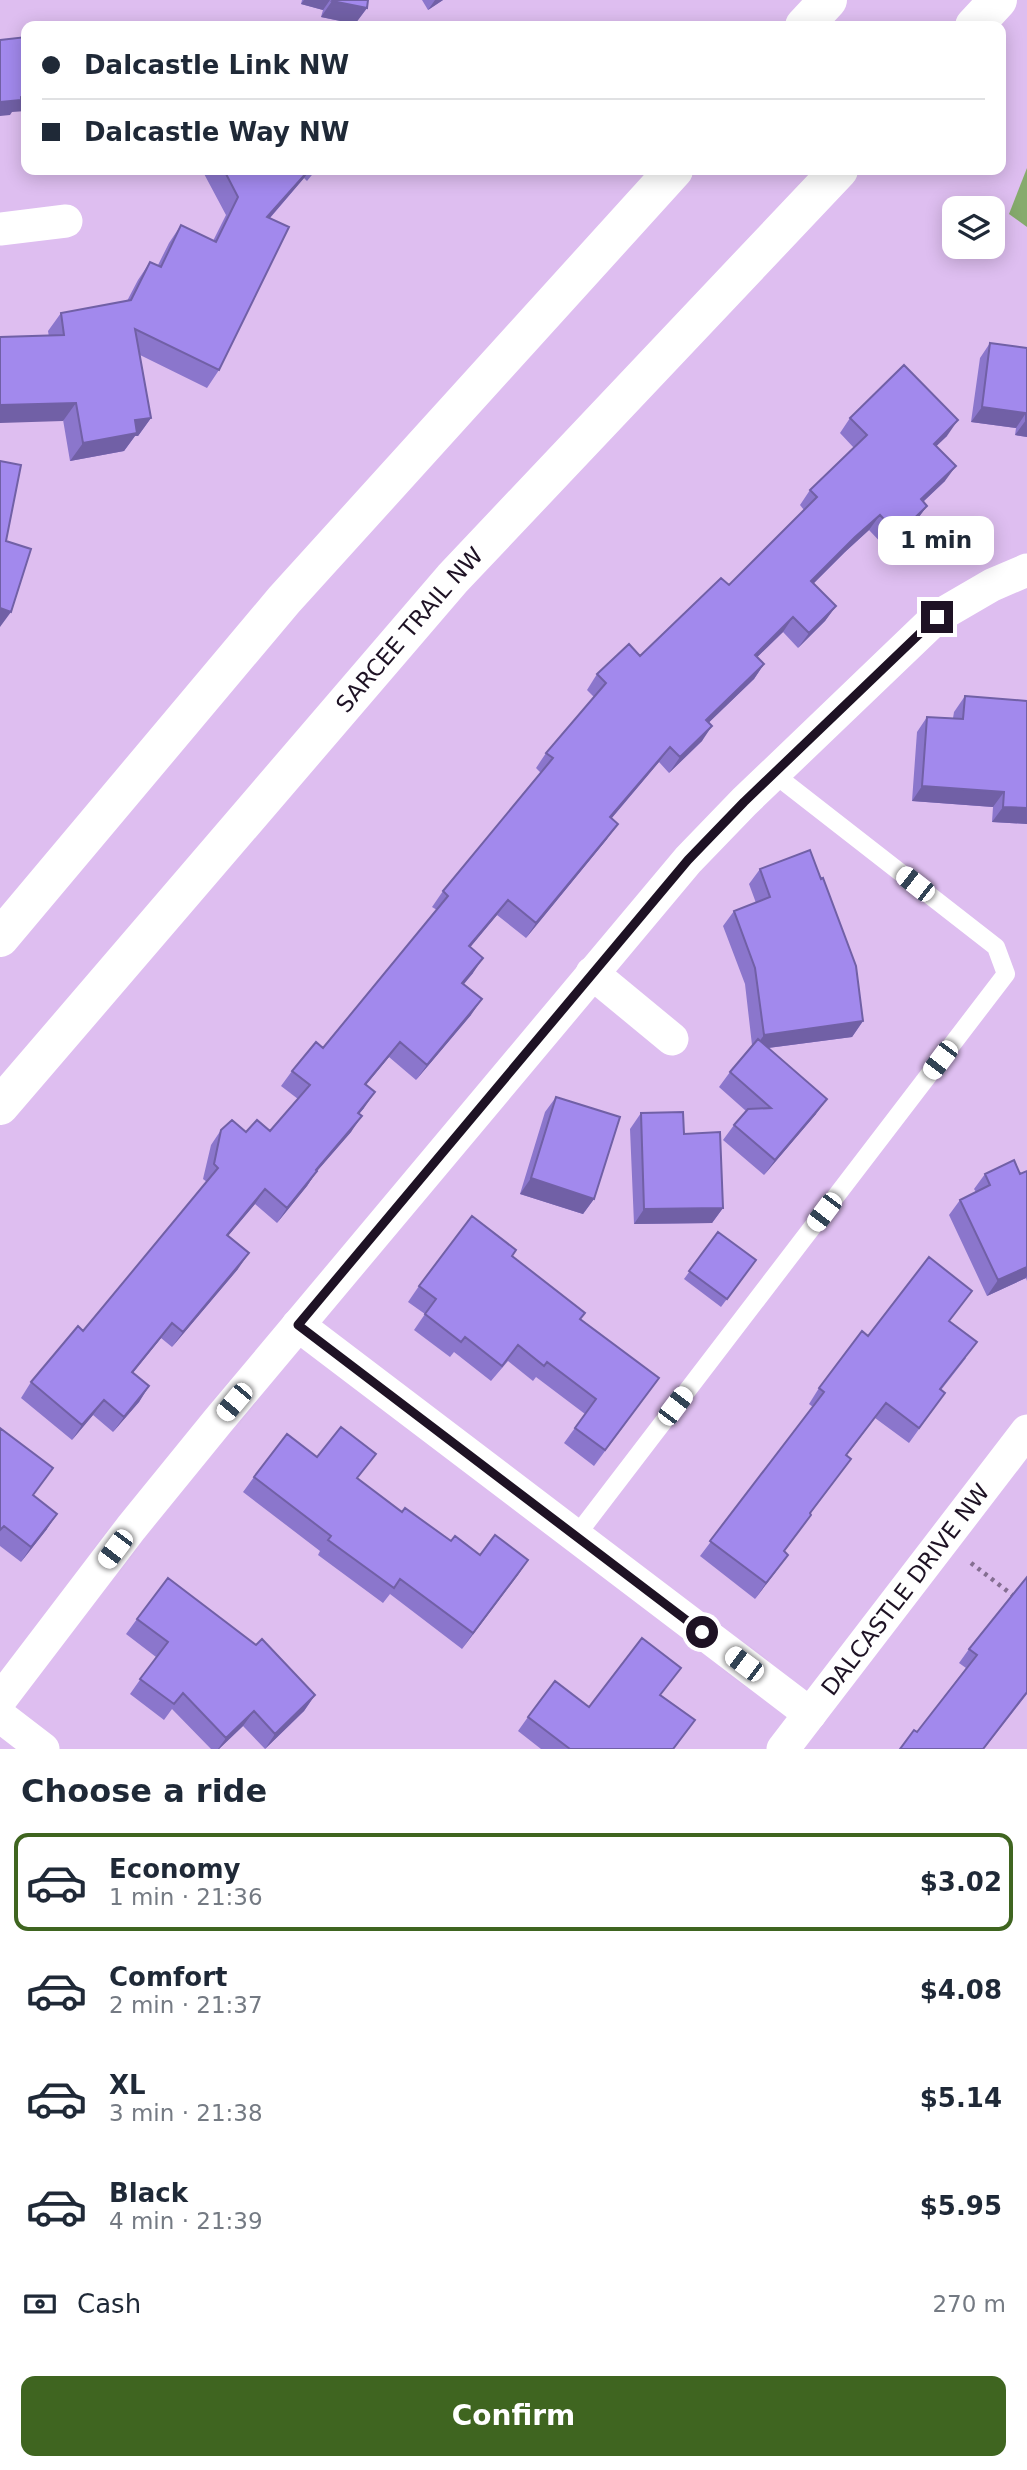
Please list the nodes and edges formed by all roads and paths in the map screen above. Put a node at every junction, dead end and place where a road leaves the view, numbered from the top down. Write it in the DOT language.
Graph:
graph roads {
  1 [pos="828,0"];
  2 [pos="998,0"];
  3 [pos="809,21"];
  4 [pos="979,21"];
  5 [pos="669,175"];
  6 [pos="834,175"];
  7 [pos="66,221"];
  8 [pos="0,229"];
  9 [pos="1027,570"];
  10 [pos="774,774"];
  11 [pos="0,938"];
  12 [pos="592,974"];
  13 [pos="672,1039"];
  14 [pos="0,1106"];
  15 [pos="298,1325"];
  16 [pos="1027,1431"];
  17 [pos="576,1536"];
  18 [pos="971,1563"];
  19 [pos="1018,1599"];
  20 [pos="0,1700"];
  21 [pos="810,1714"];
  22 [pos="0,1716"];
  23 [pos="43,1749"];
  24 [pos="783,1749"];
  1 -- 3 [label="main road"];
  2 -- 4 [label="main road"];
  5 -- 11 [label="main road"];
  6 -- 14 [label="main road, SARCEE TRAIL NW"];
  7 -- 8 [label="street"];
  9 -- 10 [label="street"];
  10 -- 12 [label="street"];
  10 -- 17 [label="lane"];
  12 -- 13 [label="street"];
  12 -- 15 [label="street"];
  15 -- 17 [label="street"];
  15 -- 20 [label="street"];
  16 -- 21 [label="street, DALCASTLE DRIVE NW"];
  17 -- 21 [label="street"];
  18 -- 19 [label="path"];
  21 -- 24 [label="street, DALCASTLE DRIVE NW"];
  22 -- 23 [label="street"];
}
